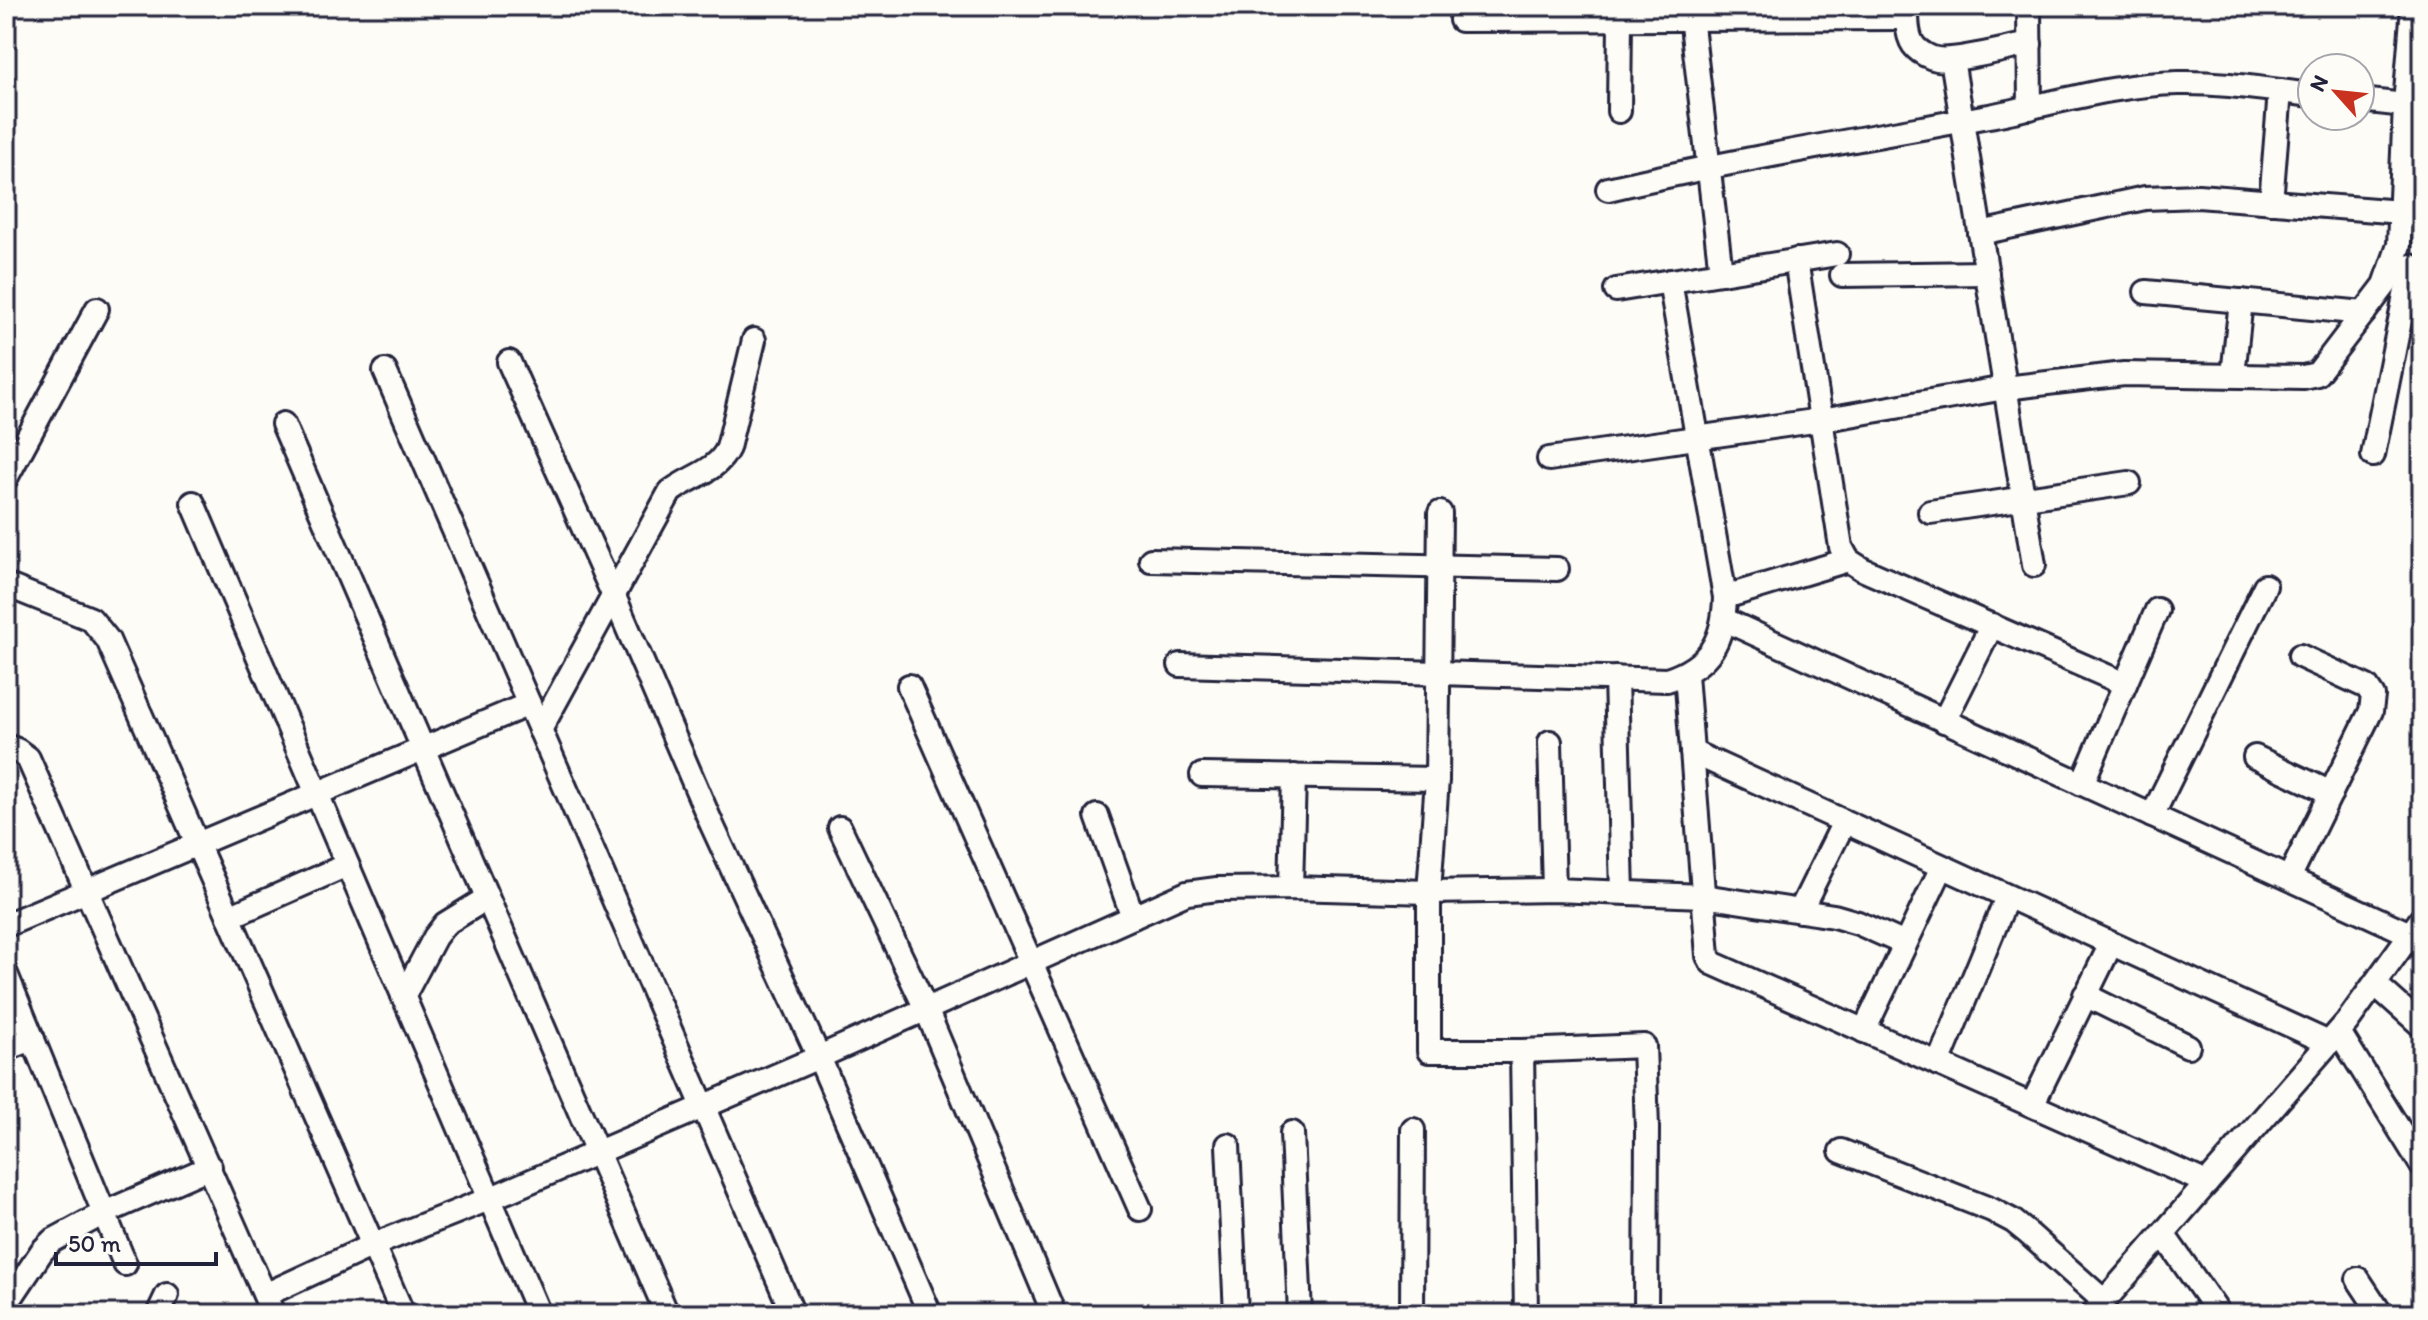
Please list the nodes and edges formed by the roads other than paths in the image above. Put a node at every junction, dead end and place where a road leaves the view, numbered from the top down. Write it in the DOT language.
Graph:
graph roads {
  1 [pos="2029,6"];
  2 [pos="1907,12"];
  3 [pos="1691,13"];
  4 [pos="2416,19"];
  5 [pos="1461,20"];
  6 [pos="1620,20"];
  7 [pos="2030,44"];
  8 [pos="1952,59"];
  9 [pos="2280,91"];
  10 [pos="2296,93"];
  11 [pos="2376,102"];
  12 [pos="2405,105"];
  13 [pos="2030,108"];
  14 [pos="1619,111"];
  15 [pos="1962,121"];
  16 [pos="2412,146"];
  17 [pos="1708,166"];
  18 [pos="1608,189"];
  19 [pos="2271,202"];
  20 [pos="2401,212"];
  21 [pos="1980,233"];
  22 [pos="1796,260"];
  23 [pos="2409,266"];
  24 [pos="1721,273"];
  25 [pos="1987,273"];
  26 [pos="1670,281"];
  27 [pos="1616,290"];
  28 [pos="2146,292"];
  29 [pos="2241,301"];
  30 [pos="97,309"];
  31 [pos="2364,313"];
  32 [pos="754,340"];
  33 [pos="509,362"];
  34 [pos="385,371"];
  35 [pos="2233,375"];
  36 [pos="2005,388"];
  37 [pos="1821,420"];
  38 [pos="283,424"];
  39 [pos="1698,438"];
  40 [pos="2373,455"];
  41 [pos="1549,459"];
  42 [pos="6,478"];
  43 [pos="2129,483"];
  44 [pos="2023,499"];
  45 [pos="193,503"];
  46 [pos="1930,512"];
  47 [pos="1440,513"];
  48 [pos="1151,560"];
  49 [pos="1848,560"];
  50 [pos="2034,565"];
  51 [pos="1439,566"];
  52 [pos="1557,569"];
  53 [pos="6,585"];
  54 [pos="2265,586"];
  55 [pos="613,594"];
  56 [pos="1725,597"];
  57 [pos="2157,610"];
  58 [pos="1725,620"];
  59 [pos="1992,625"];
  60 [pos="2300,656"];
  61 [pos="1180,665"];
  62 [pos="1438,673"];
  63 [pos="1686,674"];
  64 [pos="1616,678"];
  65 [pos="2125,684"];
  66 [pos="909,686"];
  67 [pos="529,704"];
  68 [pos="1944,721"];
  69 [pos="540,730"];
  70 [pos="1550,742"];
  71 [pos="6,746"];
  72 [pos="422,749"];
  73 [pos="1692,752"];
  74 [pos="2255,757"];
  75 [pos="1202,775"];
  76 [pos="1294,776"];
  77 [pos="1437,779"];
  78 [pos="2082,784"];
  79 [pos="2331,793"];
  80 [pos="317,794"];
  81 [pos="1097,816"];
  82 [pos="2152,816"];
  83 [pos="1844,822"];
  84 [pos="840,828"];
  85 [pos="197,844"];
  86 [pos="347,865"];
  87 [pos="1942,867"];
  88 [pos="2289,878"];
  89 [pos="1291,888"];
  90 [pos="1554,890"];
  91 [pos="86,891"];
  92 [pos="1429,892"];
  93 [pos="1622,892"];
  94 [pos="1703,896"];
  95 [pos="2007,897"];
  96 [pos="487,898"];
  97 [pos="1800,911"];
  98 [pos="229,917"];
  99 [pos="1133,917"];
  100 [pos="6,925"];
  101 [pos="2416,926"];
  102 [pos="1905,944"];
  103 [pos="2111,944"];
  104 [pos="1031,962"];
  105 [pos="6,974"];
  106 [pos="2375,984"];
  107 [pos="2085,995"];
  108 [pos="403,997"];
  109 [pos="926,1009"];
  110 [pos="2422,1026"];
  111 [pos="1864,1031"];
  112 [pos="2334,1038"];
  113 [pos="33,1039"];
  114 [pos="2188,1046"];
  115 [pos="6,1049"];
  116 [pos="1522,1051"];
  117 [pos="819,1057"];
  118 [pos="1938,1064"];
  119 [pos="2032,1105"];
  120 [pos="703,1107"];
  121 [pos="1413,1130"];
  122 [pos="1292,1133"];
  123 [pos="1228,1145"];
  124 [pos="1841,1151"];
  125 [pos="598,1152"];
  126 [pos="2422,1166"];
  127 [pos="210,1167"];
  128 [pos="2207,1183"];
  129 [pos="489,1199"];
  130 [pos="1140,1209"];
  131 [pos="104,1213"];
  132 [pos="2163,1234"];
  133 [pos="373,1245"];
  134 [pos="125,1264"];
  135 [pos="13,1279"];
  136 [pos="2358,1279"];
  137 [pos="269,1304"];
  138 [pos="6,1305"];
  139 [pos="2099,1308"];
  140 [pos="403,1314"];
  141 [pos="539,1314"];
  142 [pos="667,1314"];
  143 [pos="793,1314"];
  144 [pos="930,1314"];
  145 [pos="1054,1314"];
  146 [pos="1236,1314"];
  147 [pos="1300,1314"];
  148 [pos="1412,1314"];
  149 [pos="1526,1314"];
  150 [pos="1646,1314"];
  151 [pos="2219,1314"];
  152 [pos="2381,1314"];
  1 -- 7 [label="street"];
  2 -- 3 [label="street"];
  2 -- 8 [label="street"];
  3 -- 6 [label="street"];
  3 -- 17 [label="street"];
  4 -- 12 [label="street"];
  5 -- 6 [label="street"];
  6 -- 14 [label="street"];
  7 -- 8 [label="street"];
  7 -- 13 [label="street"];
  8 -- 15 [label="street"];
  9 -- 10 [label="street"];
  9 -- 13 [label="street"];
  9 -- 19 [label="street"];
  11 -- 12 [label="street"];
  12 -- 16 [label="street"];
  13 -- 15 [label="street"];
  15 -- 17 [label="street"];
  15 -- 21 [label="street"];
  16 -- 20 [label="street"];
  17 -- 18 [label="street"];
  17 -- 24 [label="street"];
  19 -- 20 [label="street"];
  19 -- 21 [label="street"];
  20 -- 23 [label="street"];
  21 -- 25 [label="street"];
  22 -- 24 [label="street"];
  22 -- 25 [label="street"];
  22 -- 37 [label="street"];
  23 -- 31 [label="street"];
  23 -- 40 [label="street"];
  24 -- 26 [label="street"];
  25 -- 36 [label="street"];
  26 -- 27 [label="street"];
  26 -- 39 [label="street"];
  28 -- 29 [label="street"];
  29 -- 31 [label="street"];
  29 -- 35 [label="street"];
  30 -- 42 [label="street"];
  31 -- 35 [label="street"];
  32 -- 55 [label="street"];
  33 -- 55 [label="street"];
  34 -- 67 [label="street"];
  35 -- 36 [label="street"];
  36 -- 37 [label="street"];
  36 -- 44 [label="street"];
  37 -- 39 [label="street"];
  37 -- 49 [label="street"];
  38 -- 72 [label="street"];
  39 -- 41 [label="street"];
  39 -- 56 [label="street"];
  43 -- 44 [label="street"];
  44 -- 46 [label="street"];
  44 -- 50 [label="street"];
  45 -- 80 [label="street"];
  47 -- 51 [label="street"];
  48 -- 51 [label="street"];
  49 -- 56 [label="street"];
  49 -- 59 [label="street"];
  51 -- 52 [label="street"];
  51 -- 62 [label="street"];
  53 -- 85 [label="street"];
  54 -- 82 [label="street"];
  55 -- 69 [label="street"];
  55 -- 117 [label="street"];
  56 -- 58 [label="street"];
  57 -- 65 [label="street"];
  58 -- 63 [label="street"];
  58 -- 68 [label="street"];
  59 -- 65 [label="street"];
  59 -- 68 [label="street"];
  60 -- 79 [label="street"];
  61 -- 62 [label="street"];
  62 -- 64 [label="street"];
  62 -- 77 [label="street"];
  63 -- 64 [label="street"];
  63 -- 73 [label="street"];
  64 -- 93 [label="street"];
  65 -- 78 [label="street"];
  66 -- 104 [label="street"];
  67 -- 69 [label="street"];
  67 -- 72 [label="street"];
  68 -- 78 [label="street"];
  69 -- 120 [label="street"];
  70 -- 90 [label="street"];
  71 -- 91 [label="street"];
  72 -- 80 [label="street"];
  72 -- 96 [label="street"];
  73 -- 83 [label="street"];
  73 -- 94 [label="street"];
  74 -- 79 [label="street"];
  75 -- 76 [label="street"];
  76 -- 77 [label="street"];
  76 -- 89 [label="street"];
  77 -- 92 [label="street"];
  78 -- 82 [label="street"];
  79 -- 88 [label="street"];
  80 -- 85 [label="street"];
  80 -- 86 [label="street"];
  81 -- 99 [label="street"];
  82 -- 88 [label="street"];
  83 -- 87 [label="street"];
  83 -- 97 [label="street"];
  84 -- 109 [label="street"];
  85 -- 91 [label="street"];
  85 -- 98 [label="street"];
  86 -- 98 [label="street"];
  86 -- 108 [label="street"];
  87 -- 95 [label="street"];
  87 -- 102 [label="street"];
  88 -- 101 [label="street"];
  89 -- 92 [label="street"];
  89 -- 99 [label="street"];
  90 -- 92 [label="street"];
  90 -- 93 [label="street"];
  91 -- 100 [label="street"];
  91 -- 127 [label="street"];
  92 -- 116 [label="street"];
  93 -- 94 [label="street"];
  94 -- 97 [label="street"];
  94 -- 111 [label="street"];
  95 -- 103 [label="street"];
  95 -- 118 [label="street"];
  96 -- 108 [label="street"];
  96 -- 125 [label="street"];
  97 -- 102 [label="street"];
  98 -- 133 [label="street"];
  99 -- 104 [label="street"];
  101 -- 106 [label="street"];
  102 -- 111 [label="street"];
  103 -- 107 [label="street"];
  103 -- 112 [label="street"];
  104 -- 109 [label="street"];
  104 -- 130 [label="street"];
  105 -- 113 [label="street"];
  106 -- 110 [label="street"];
  106 -- 112 [label="street"];
  107 -- 114 [label="street"];
  107 -- 119 [label="street"];
  108 -- 129 [label="street"];
  109 -- 117 [label="street"];
  109 -- 145 [label="street"];
  111 -- 118 [label="street"];
  112 -- 126 [label="street"];
  112 -- 128 [label="street"];
  113 -- 115 [label="street"];
  113 -- 131 [label="street"];
  116 -- 149 [label="street"];
  116 -- 150 [label="street"];
  117 -- 120 [label="street"];
  117 -- 144 [label="street"];
  118 -- 119 [label="street"];
  119 -- 128 [label="street"];
  120 -- 125 [label="street"];
  120 -- 143 [label="street"];
  121 -- 148 [label="street"];
  122 -- 147 [label="street"];
  123 -- 146 [label="street"];
  124 -- 139 [label="street"];
  125 -- 129 [label="street"];
  125 -- 142 [label="street"];
  127 -- 131 [label="street"];
  127 -- 137 [label="street"];
  128 -- 132 [label="street"];
  129 -- 133 [label="street"];
  129 -- 141 [label="street"];
  131 -- 134 [label="street"];
  131 -- 135 [label="street"];
  132 -- 139 [label="street"];
  132 -- 151 [label="street"];
  133 -- 137 [label="street"];
  133 -- 140 [label="street"];
  135 -- 138 [label="street"];
  136 -- 152 [label="street"];
}
